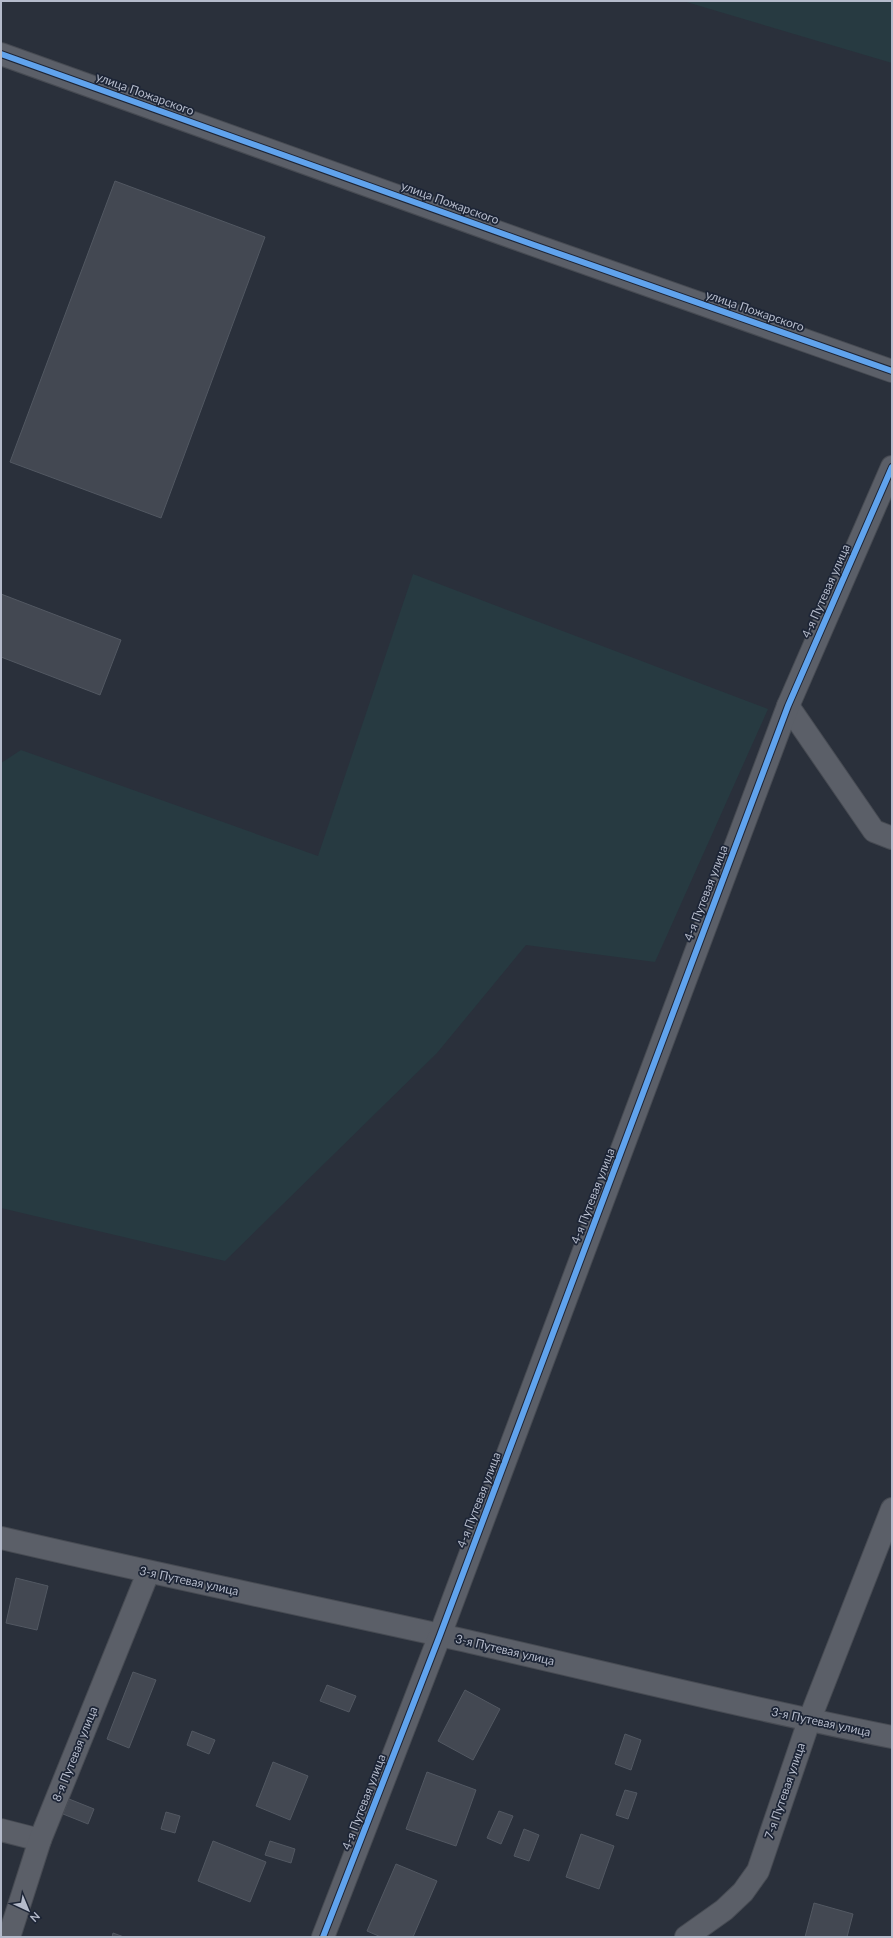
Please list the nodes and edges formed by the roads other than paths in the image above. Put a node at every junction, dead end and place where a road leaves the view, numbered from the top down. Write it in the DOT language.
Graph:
graph roads {
  1 [pos="1,54"];
  2 [pos="892,371"];
  3 [pos="892,467"];
  4 [pos="788,706"];
  5 [pos="892,838"];
  6 [pos="892,1508"];
  7 [pos="1,1538"];
  8 [pos="148,1573"];
  9 [pos="440,1635"];
  10 [pos="809,1721"];
  11 [pos="892,1737"];
  12 [pos="1,1830"];
  13 [pos="40,1840"];
  14 [pos="9,1937"];
  15 [pos="323,1937"];
  16 [pos="686,1937"];
  1 -- 2 [label="street, улица Пожарского"];
  3 -- 4 [label="street, 4-я Путевая улица"];
  4 -- 5 [label="street"];
  4 -- 9 [label="street, 4-я Путевая улица"];
  6 -- 10 [label="street, 7-я Путевая улица"];
  7 -- 8 [label="street, 3-я Путевая улица"];
  8 -- 9 [label="street, 3-я Путевая улица"];
  8 -- 13 [label="street, 8-я Путевая улица"];
  9 -- 10 [label="street, 3-я Путевая улица"];
  9 -- 15 [label="street, 4-я Путевая улица"];
  10 -- 11 [label="street, 3-я Путевая улица"];
  10 -- 16 [label="street, 7-я Путевая улица"];
  12 -- 13 [label="street"];
  13 -- 14 [label="street, 8-я Путевая улица"];
}
